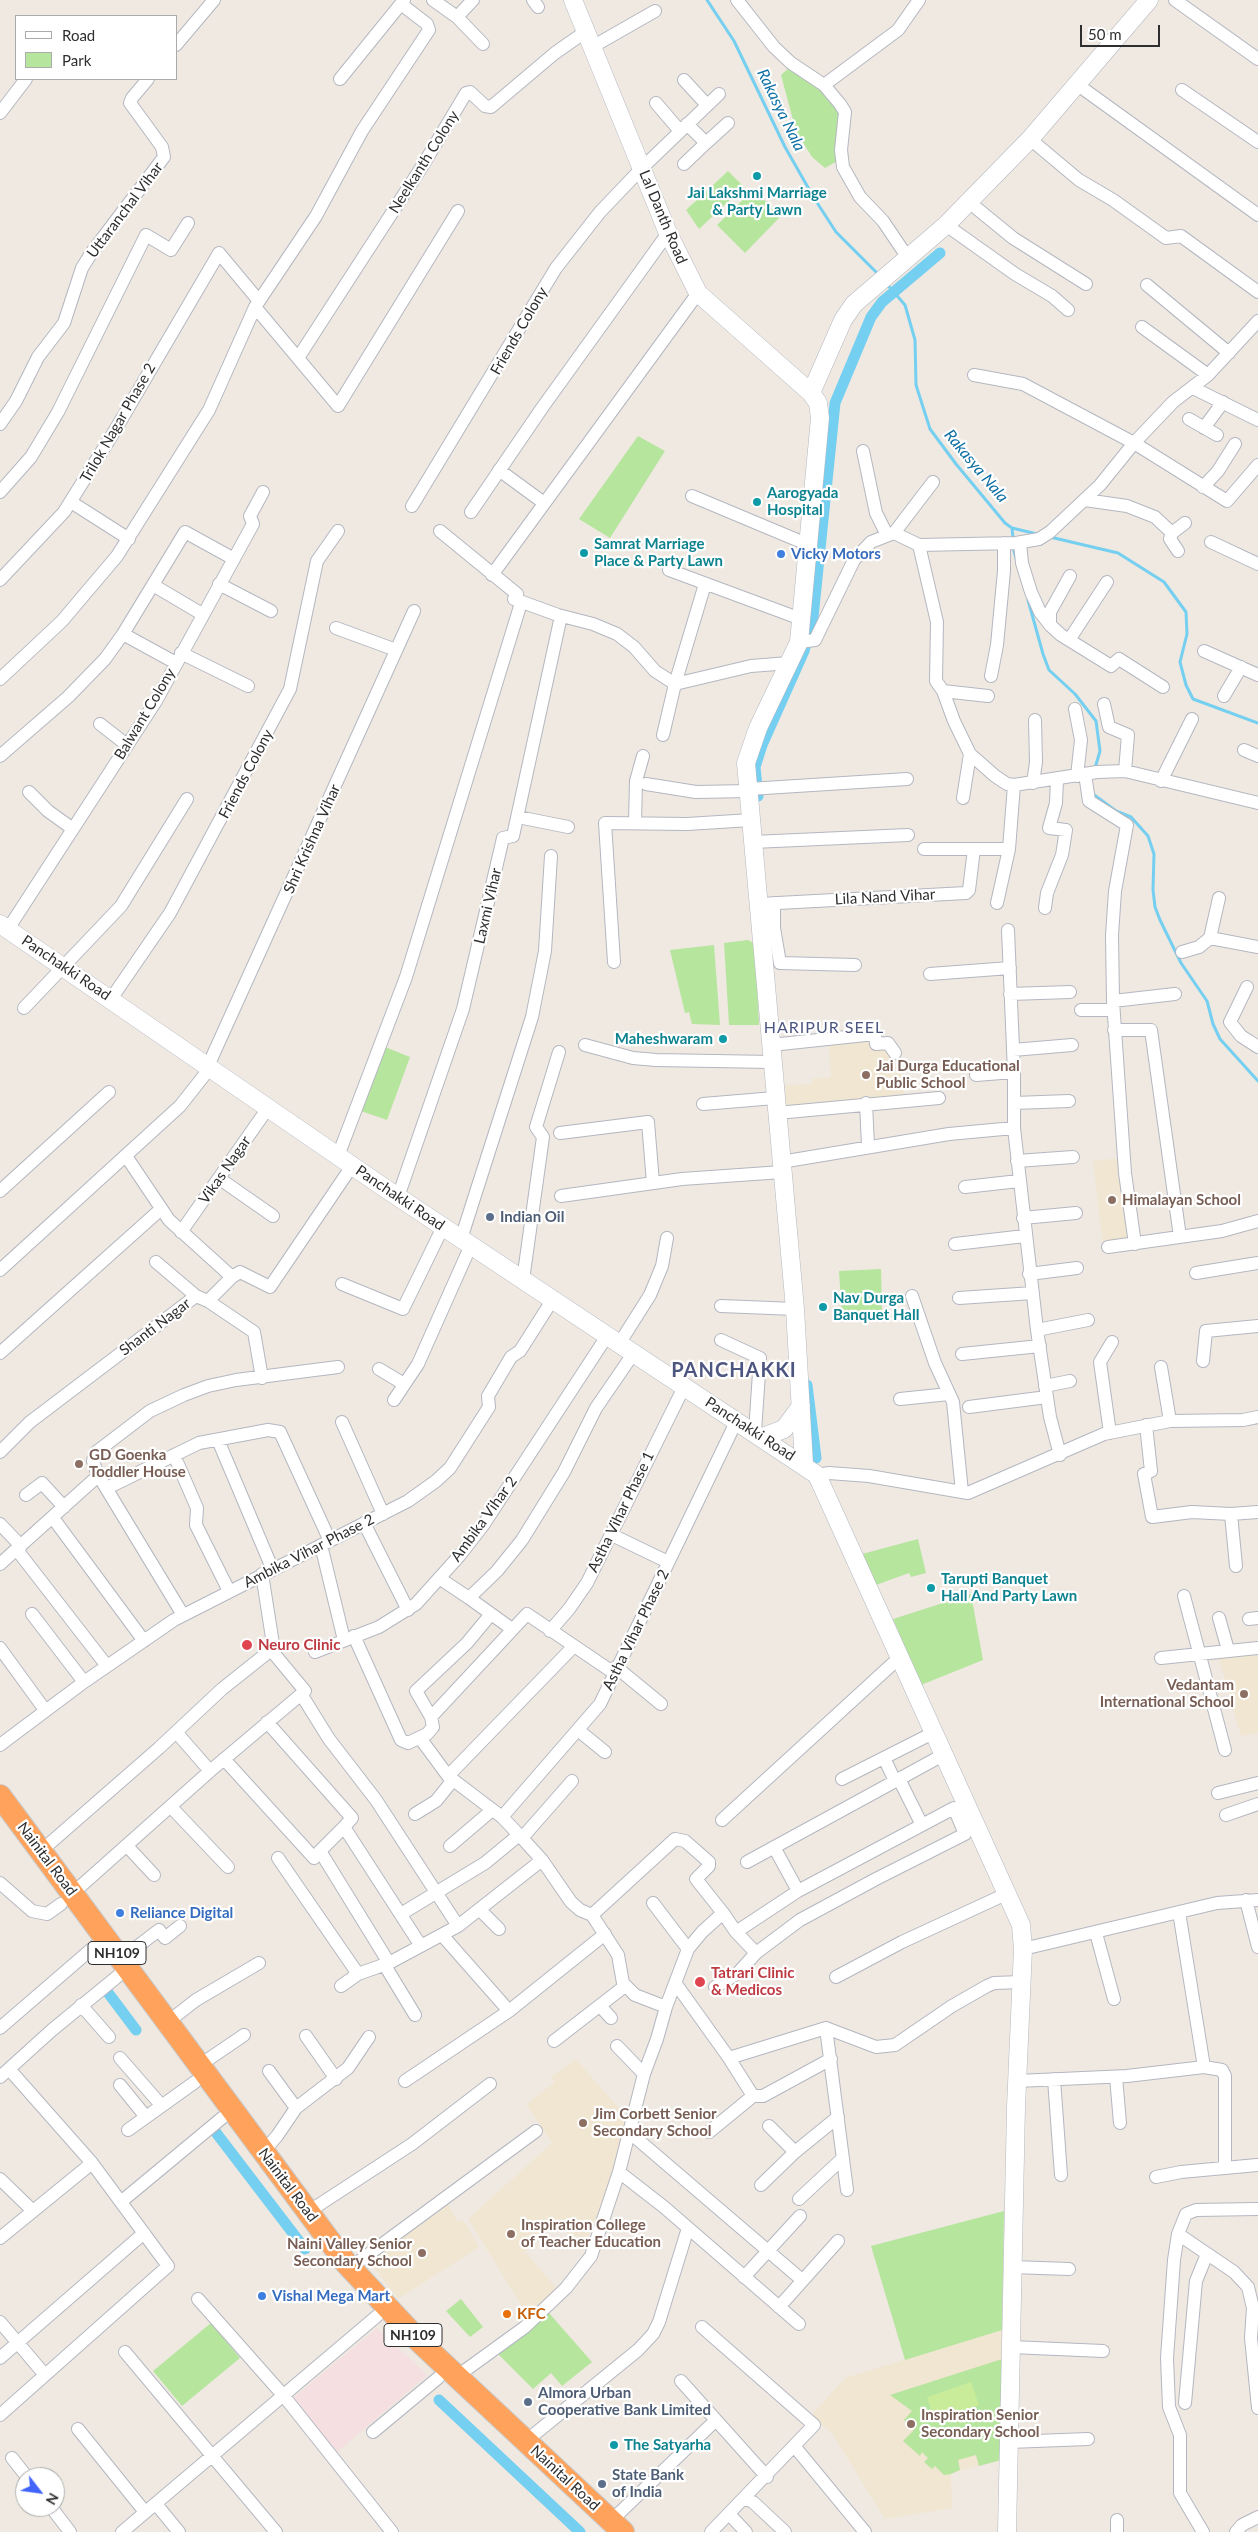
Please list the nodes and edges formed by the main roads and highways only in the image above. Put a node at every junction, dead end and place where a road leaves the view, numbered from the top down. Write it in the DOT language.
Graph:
graph roads {
  1 [pos="573,0"];
  2 [pos="1149,0"];
  3 [pos="812,393"];
  4 [pos="4,926"];
  5 [pos="801,1406"];
  6 [pos="759,1434"];
  7 [pos="811,1469"];
  8 [pos="0,1796"];
  9 [pos="0,1821"];
  10 [pos="67,1899"];
  11 [pos="120,1968"];
  12 [pos="198,2074"];
  13 [pos="442,2372"];
  14 [pos="612,2528"];
  15 [pos="1006,2532"];
  1 -- 3 [label="main road, Lal Danth Road"];
  2 -- 3 [label="main road"];
  3 -- 5 [label="main road"];
  4 -- 6 [label="main road, Panchakki Road"];
  5 -- 6 [label="main road"];
  5 -- 7 [label="main road"];
  6 -- 7 [label="main road, Panchakki Road"];
  7 -- 15 [label="main road"];
  8 -- 10 [label="highway, Nainital Road / NH109"];
  9 -- 10 [label="highway, Nainital Road / NH109"];
  10 -- 11 [label="highway, Nainital Road / NH109"];
  11 -- 12 [label="highway, Nainital Road / NH109"];
  11 -- 12 [label="highway, Nainital Road / NH109"];
  12 -- 13 [label="highway, Nainital Road / NH109"];
  12 -- 13 [label="highway, Nainital Road / NH109"];
  13 -- 14 [label="highway, Nainital Road / NH109"];
  13 -- 14 [label="highway, Nainital Road / NH109"];
}
